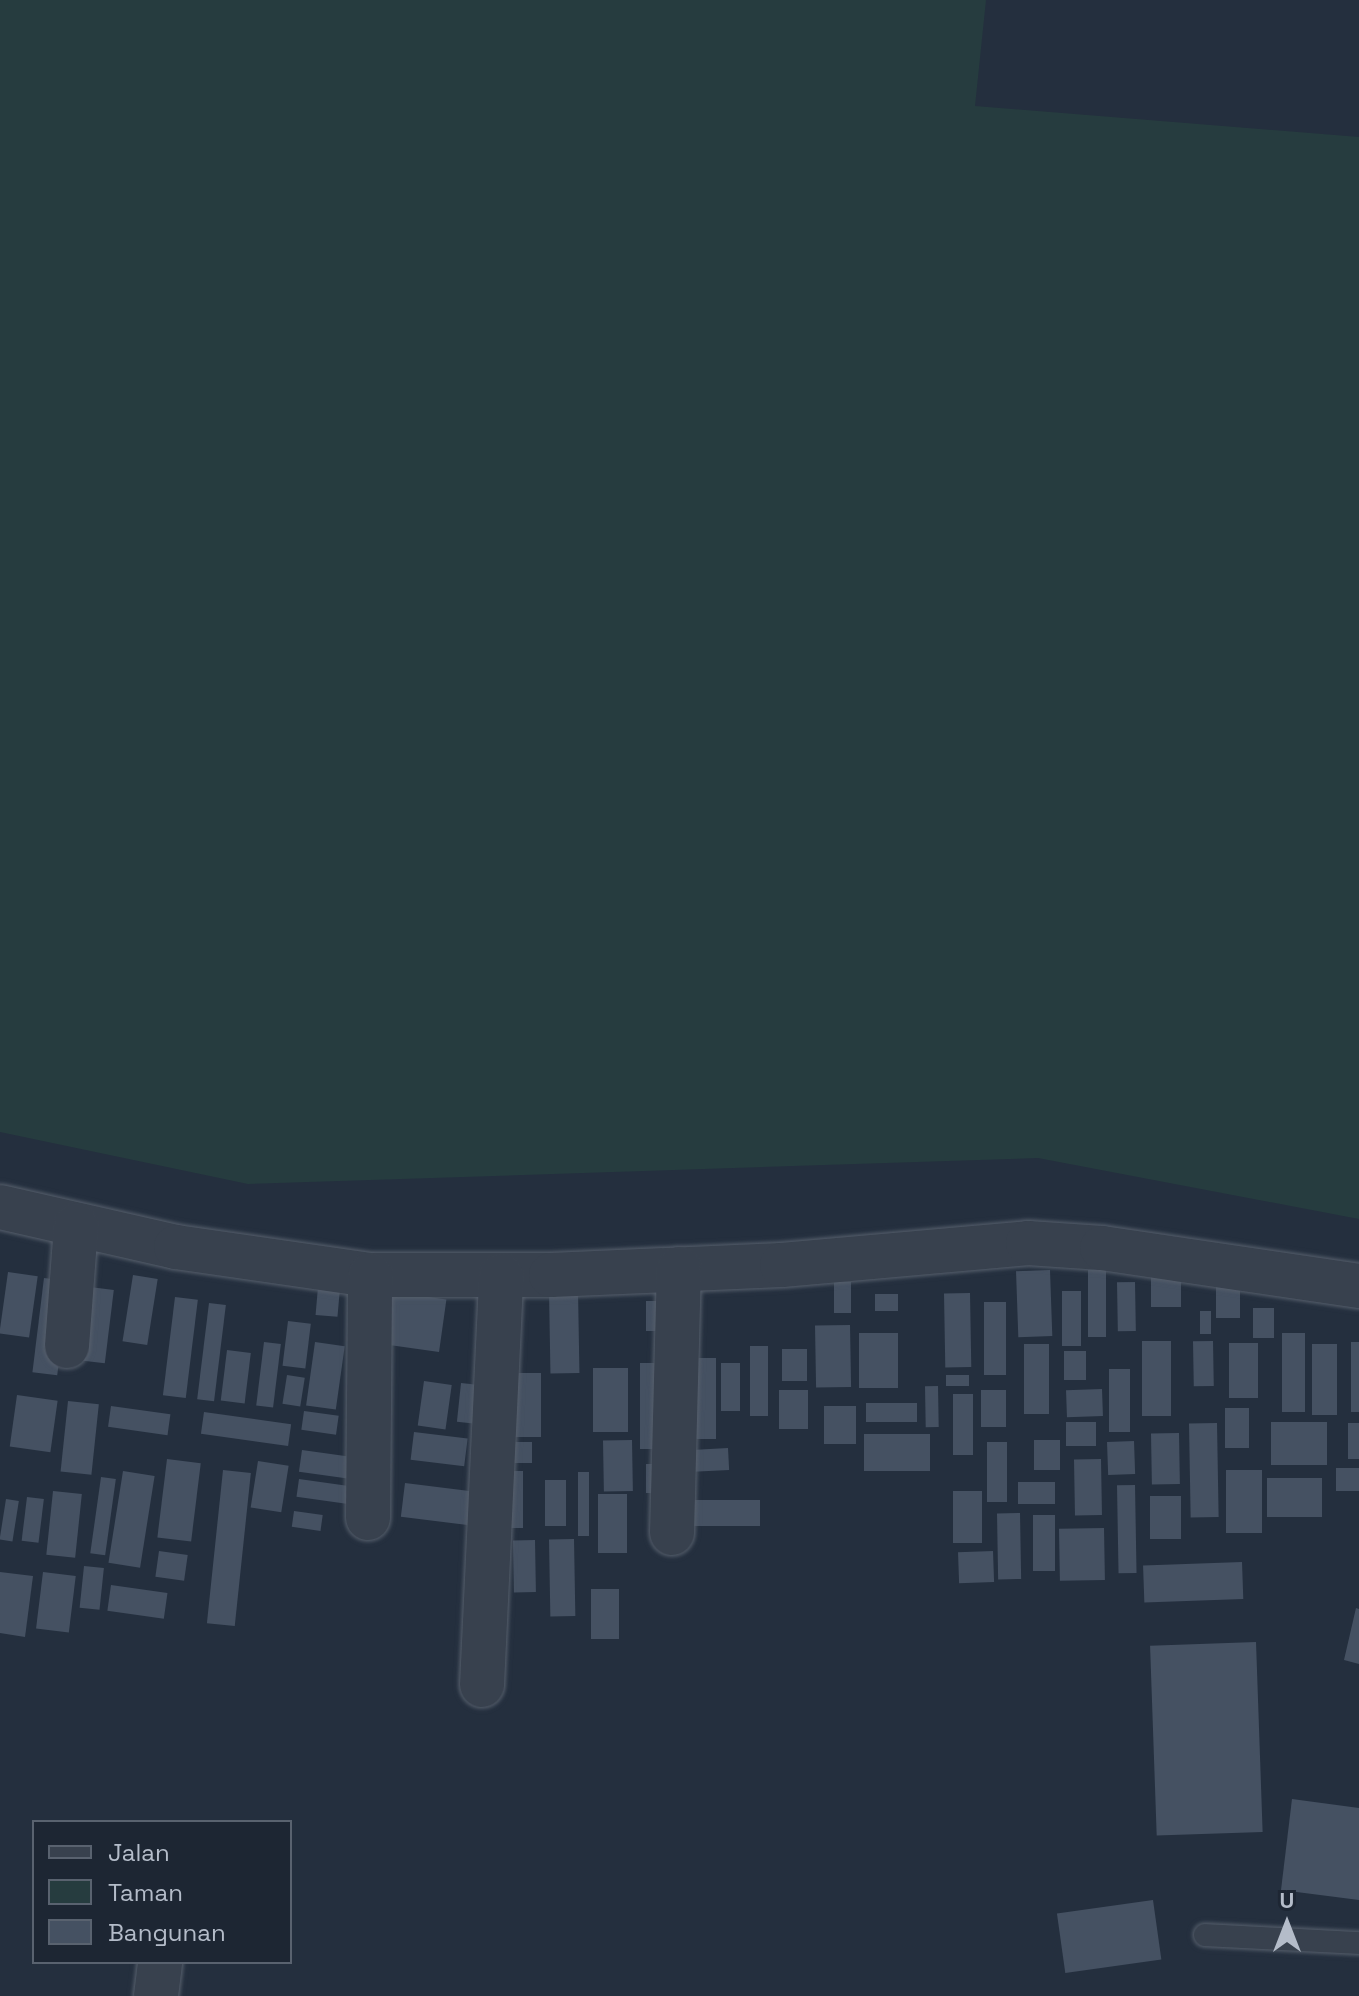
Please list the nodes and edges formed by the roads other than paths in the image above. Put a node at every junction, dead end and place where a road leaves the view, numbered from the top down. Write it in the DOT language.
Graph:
graph roads {
  1 [pos="0,1207"];
  2 [pos="76,1225"];
  3 [pos="679,1269"];
  4 [pos="370,1275"];
  5 [pos="501,1275"];
  6 [pos="1359,1286"];
  7 [pos="67,1346"];
  8 [pos="368,1518"];
  9 [pos="672,1533"];
  10 [pos="482,1685"];
  11 [pos="1205,1935"];
  12 [pos="1359,1943"];
  13 [pos="160,1964"];
  14 [pos="156,1996"];
  1 -- 2 [label="street"];
  2 -- 4 [label="street"];
  2 -- 7 [label="street"];
  3 -- 5 [label="street"];
  3 -- 6 [label="street"];
  3 -- 9 [label="street"];
  4 -- 5 [label="street"];
  4 -- 8 [label="street"];
  5 -- 10 [label="street"];
  11 -- 12 [label="lane"];
  13 -- 14 [label="street"];
}
